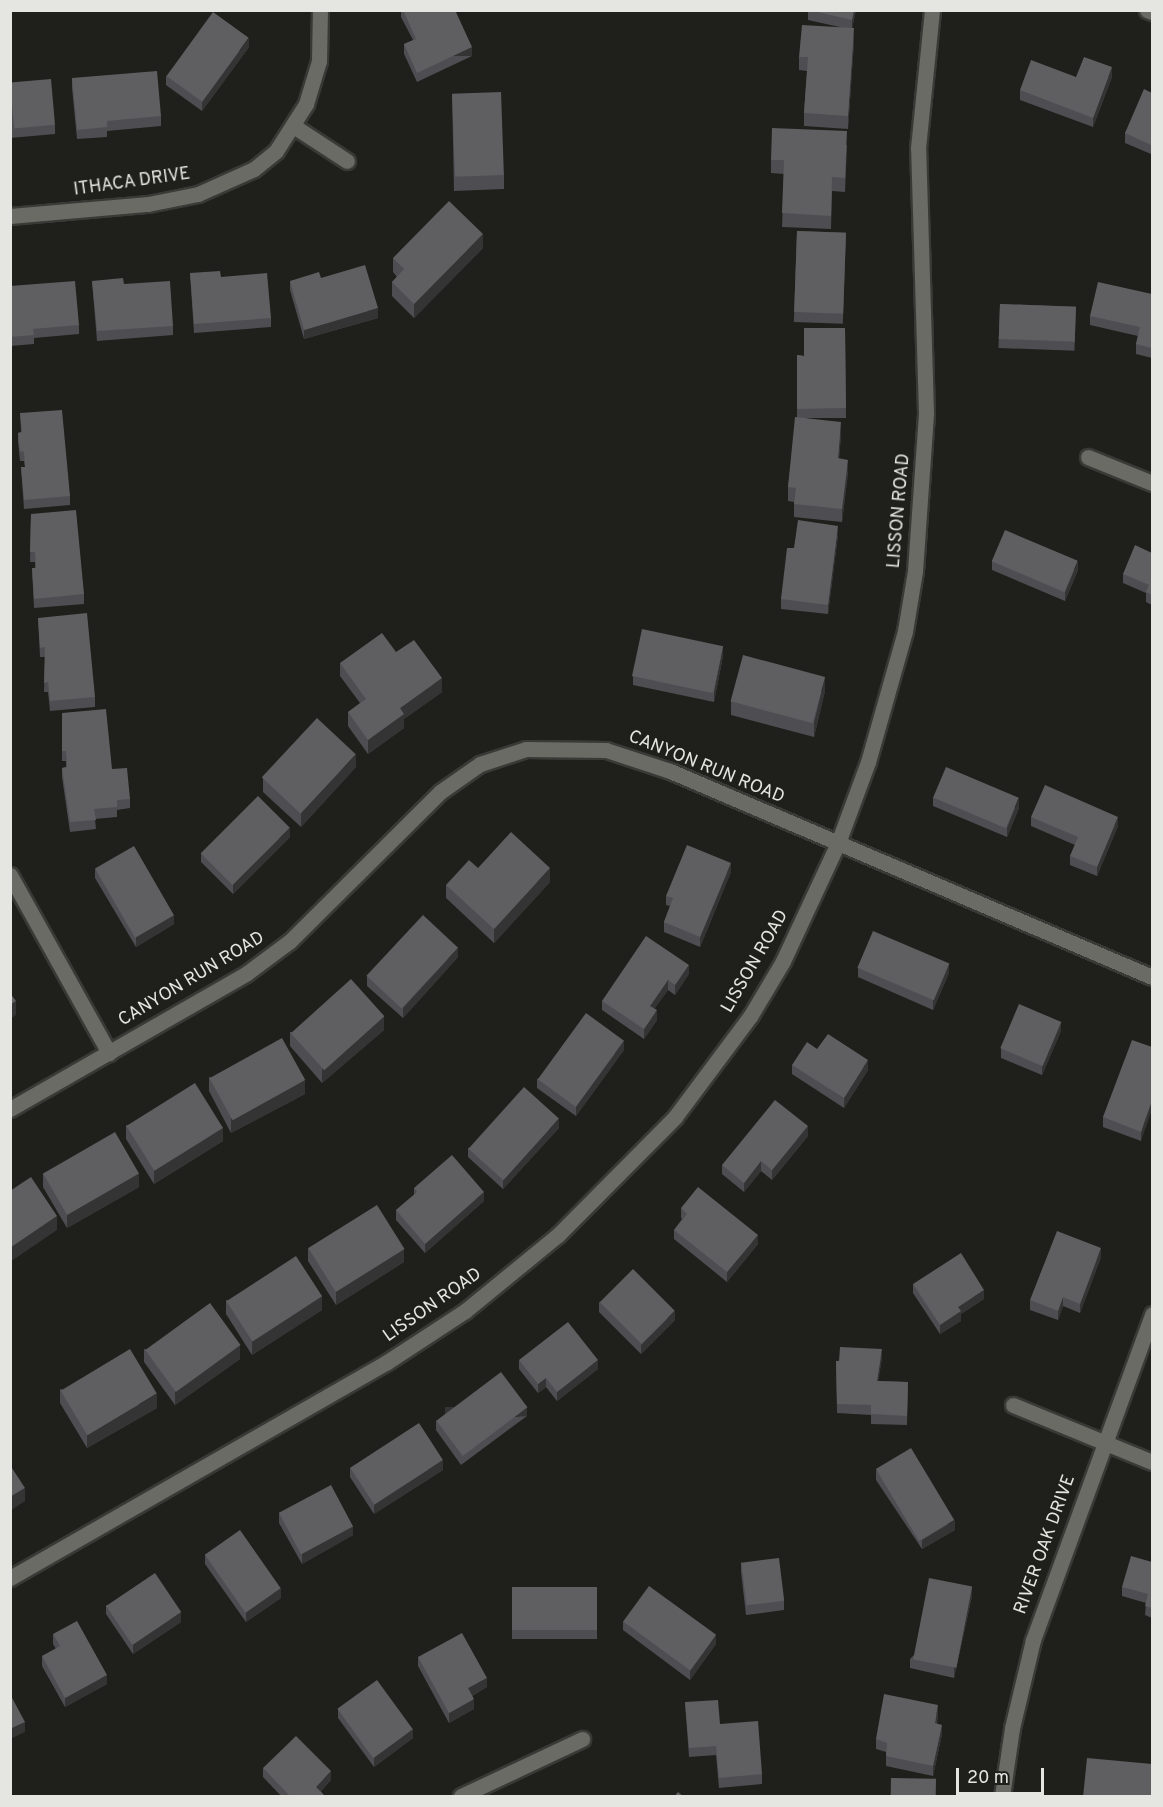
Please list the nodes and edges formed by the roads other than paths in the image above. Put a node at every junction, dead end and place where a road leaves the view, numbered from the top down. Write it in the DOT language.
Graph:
graph roads {
  1 [pos="320,10"];
  2 [pos="932,10"];
  3 [pos="1147,10"];
  4 [pos="1152,12"];
  5 [pos="295,127"];
  6 [pos="346,161"];
  7 [pos="10,216"];
  8 [pos="1088,457"];
  9 [pos="1152,483"];
  10 [pos="838,843"];
  11 [pos="10,874"];
  12 [pos="1152,977"];
  13 [pos="109,1053"];
  14 [pos="10,1109"];
  15 [pos="1152,1314"];
  16 [pos="1013,1405"];
  17 [pos="1104,1442"];
  18 [pos="1152,1462"];
  19 [pos="10,1578"];
  20 [pos="582,1739"];
  21 [pos="461,1797"];
  22 [pos="1002,1797"];
  1 -- 5 [label="street, ITHACA DRIVE"];
  2 -- 10 [label="street, LISSON ROAD"];
  3 -- 4 [label="street"];
  5 -- 6 [label="street"];
  5 -- 7 [label="street, ITHACA DRIVE"];
  8 -- 9 [label="street"];
  10 -- 12 [label="street, CANYON RUN ROAD"];
  10 -- 13 [label="street, CANYON RUN ROAD"];
  10 -- 19 [label="street, LISSON ROAD"];
  11 -- 13 [label="street"];
  13 -- 14 [label="street, CANYON RUN ROAD"];
  15 -- 17 [label="street, RIVER OAK DRIVE"];
  16 -- 17 [label="street"];
  17 -- 18 [label="street"];
  17 -- 22 [label="street, RIVER OAK DRIVE"];
  20 -- 21 [label="street"];
}
